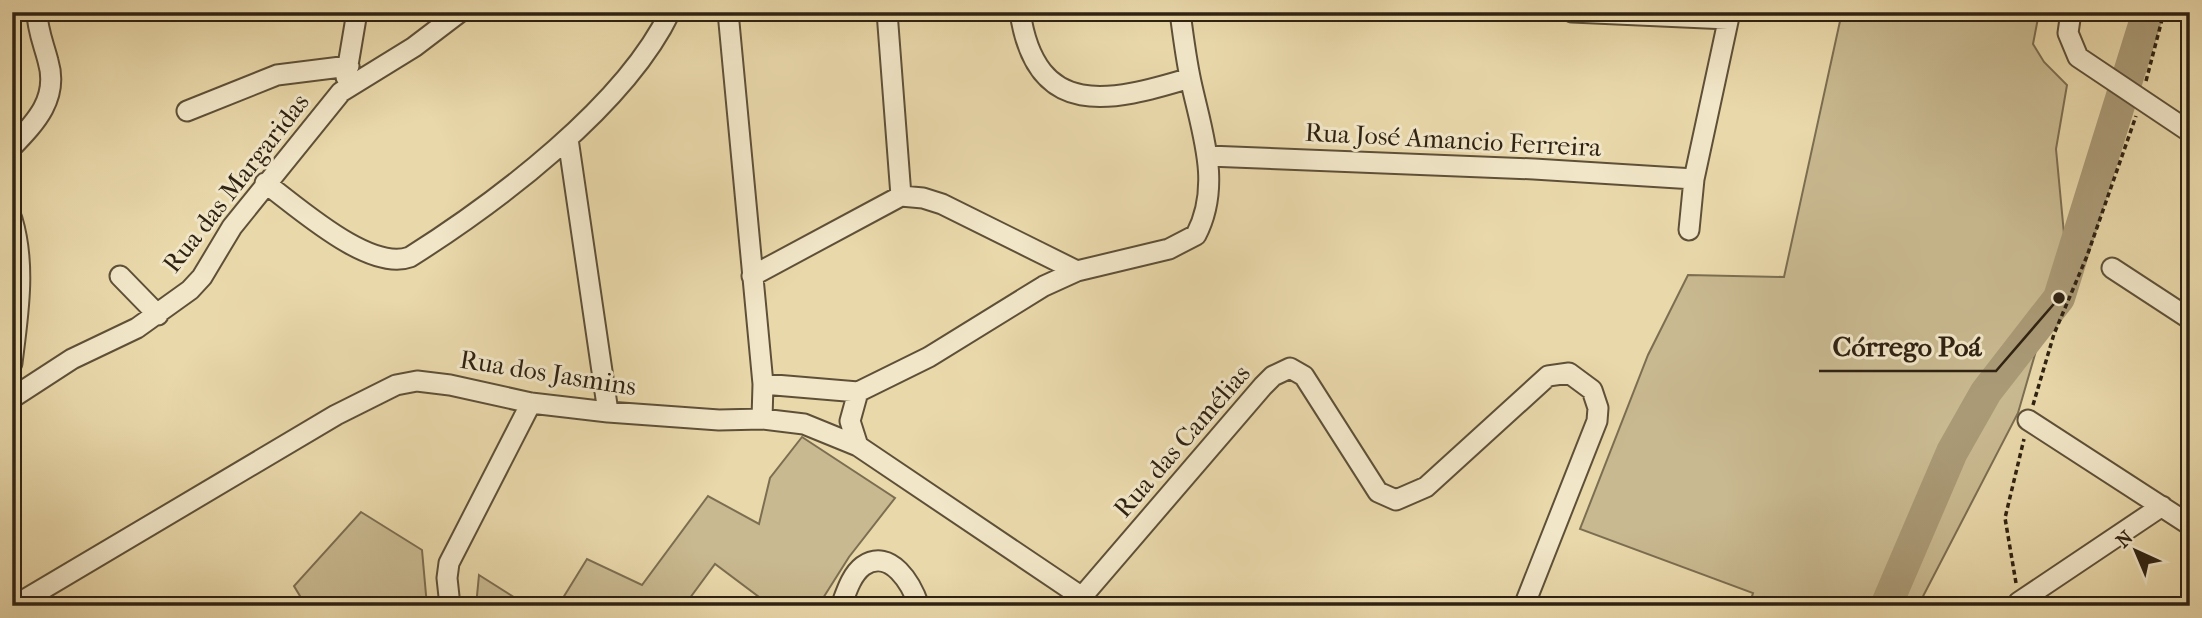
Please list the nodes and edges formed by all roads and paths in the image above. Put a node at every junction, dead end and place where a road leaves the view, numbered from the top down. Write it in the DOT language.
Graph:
graph roads {
  1 [pos="37,12"];
  2 [pos="357,12"];
  3 [pos="460,12"];
  4 [pos="670,12"];
  5 [pos="728,12"];
  6 [pos="887,12"];
  7 [pos="1020,12"];
  8 [pos="1180,12"];
  9 [pos="1572,12"];
  10 [pos="2071,12"];
  11 [pos="2164,12"];
  12 [pos="1729,16"];
  13 [pos="349,66"];
  14 [pos="1190,78"];
  15 [pos="341,92"];
  16 [pos="2139,98"];
  17 [pos="187,111"];
  18 [pos="2190,132"];
  19 [pos="568,139"];
  20 [pos="12,147"];
  21 [pos="1208,156"];
  22 [pos="1694,179"];
  23 [pos="265,183"];
  24 [pos="901,196"];
  25 [pos="12,219"];
  26 [pos="1689,230"];
  27 [pos="2112,268"];
  28 [pos="1077,271"];
  29 [pos="120,276"];
  30 [pos="752,276"];
  31 [pos="158,315"];
  32 [pos="2190,319"];
  33 [pos="12,363"];
  34 [pos="763,384"];
  35 [pos="858,392"];
  36 [pos="12,398"];
  37 [pos="531,403"];
  38 [pos="608,412"];
  39 [pos="762,419"];
  40 [pos="2028,419"];
  41 [pos="858,446"];
  42 [pos="2162,506"];
  43 [pos="2190,524"];
  44 [pos="1078,601"];
  45 [pos="2020,604"];
  46 [pos="15,606"];
  47 [pos="450,606"];
  48 [pos="841,606"];
  49 [pos="919,606"];
  50 [pos="1524,606"];
  1 -- 20 [label="street"];
  2 -- 13 [label="street"];
  3 -- 15 [label="street, Rua das Margaridas"];
  4 -- 19 [label="street"];
  5 -- 30 [label="street"];
  6 -- 24 [label="street"];
  7 -- 14 [label="street"];
  8 -- 14 [label="street"];
  9 -- 12 [label="street"];
  10 -- 16 [label="street"];
  11 -- 16 [label="path"];
  12 -- 22 [label="street"];
  13 -- 15 [label="street"];
  13 -- 17 [label="street"];
  14 -- 21 [label="street"];
  15 -- 23 [label="street, Rua das Margaridas"];
  16 -- 18 [label="street"];
  16 -- 40 [label="path"];
  19 -- 23 [label="street"];
  19 -- 38 [label="street"];
  21 -- 22 [label="street, Rua José Amancio Ferreira"];
  21 -- 28 [label="street"];
  22 -- 26 [label="street"];
  23 -- 31 [label="street, Rua das Margaridas"];
  24 -- 28 [label="street"];
  24 -- 30 [label="street"];
  25 -- 33 [label="street"];
  27 -- 32 [label="street"];
  28 -- 35 [label="street"];
  29 -- 31 [label="street"];
  30 -- 34 [label="street"];
  31 -- 36 [label="street, Rua das Margaridas"];
  34 -- 35 [label="street"];
  34 -- 39 [label="street"];
  35 -- 41 [label="street"];
  37 -- 38 [label="street, Rua dos Jasmins"];
  37 -- 46 [label="street, Rua dos Jasmins"];
  37 -- 47 [label="street"];
  38 -- 39 [label="street, Rua dos Jasmins"];
  39 -- 41 [label="street, Rua dos Jasmins"];
  40 -- 42 [label="street"];
  40 -- 45 [label="path"];
  41 -- 44 [label="street, Rua dos Jasmins"];
  42 -- 43 [label="street"];
  42 -- 45 [label="street"];
  44 -- 50 [label="street, Rua das Camélias"];
  48 -- 49 [label="street"];
}
